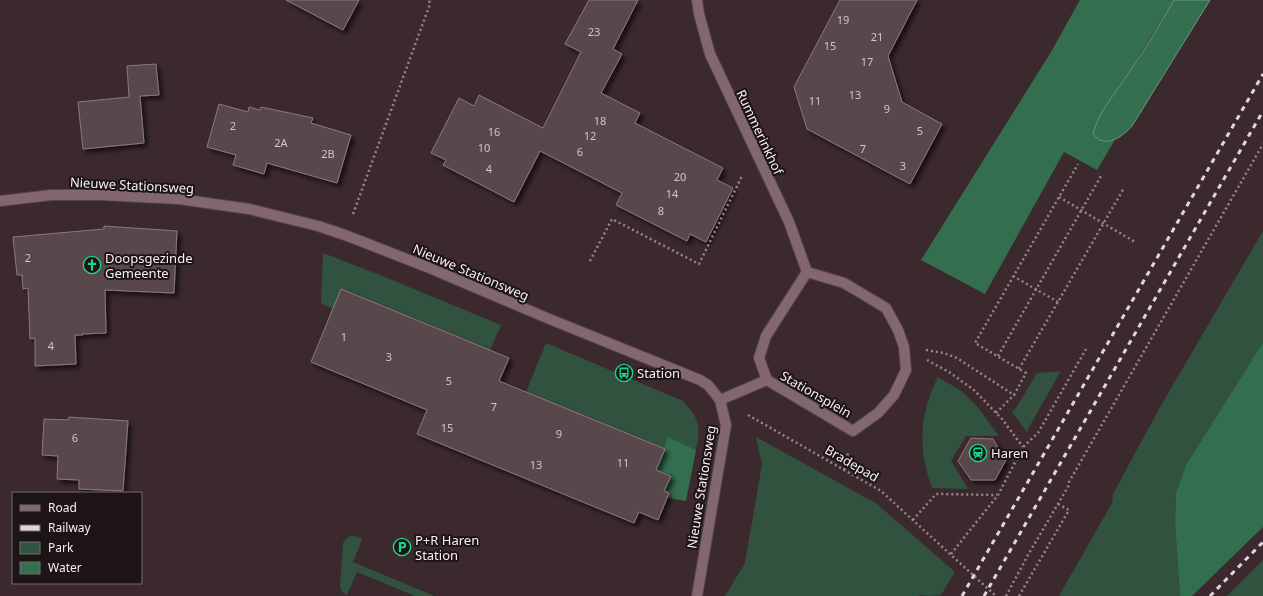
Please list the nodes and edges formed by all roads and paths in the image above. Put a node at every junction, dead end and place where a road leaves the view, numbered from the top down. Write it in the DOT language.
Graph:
graph roads {
  1 [pos="429,0"];
  2 [pos="697,0"];
  3 [pos="1263,144"];
  4 [pos="1078,164"];
  5 [pos="744,172"];
  6 [pos="1101,176"];
  7 [pos="1124,188"];
  8 [pos="1059,197"];
  9 [pos="0,201"];
  10 [pos="1082,210"];
  11 [pos="1104,223"];
  12 [pos="345,235"];
  13 [pos="1136,242"];
  14 [pos="590,261"];
  15 [pos="807,272"];
  16 [pos="1013,276"];
  17 [pos="1036,290"];
  18 [pos="1058,302"];
  19 [pos="904,347"];
  20 [pos="1086,349"];
  21 [pos="998,356"];
  22 [pos="1019,369"];
  23 [pos="950,372"];
  24 [pos="767,380"];
  25 [pos="1014,395"];
  26 [pos="720,400"];
  27 [pos="996,412"];
  28 [pos="1023,447"];
  29 [pos="998,495"];
  30 [pos="1058,504"];
  31 [pos="913,520"];
  32 [pos="952,554"];
  33 [pos="698,596"];
  34 [pos="996,596"];
  35 [pos="1006,596"];
  36 [pos="1019,596"];
  1 -- 12 [label="path"];
  2 -- 15 [label="street, Rummerinkhof"];
  3 -- 30 [label="path"];
  4 -- 8 [label="path"];
  5 -- 14 [label="path"];
  6 -- 10 [label="path"];
  7 -- 11 [label="path"];
  8 -- 10 [label="path"];
  8 -- 16 [label="path"];
  9 -- 12 [label="street, Nieuwe Stationsweg"];
  10 -- 11 [label="path"];
  10 -- 17 [label="path"];
  11 -- 13 [label="path"];
  11 -- 18 [label="path"];
  12 -- 26 [label="street, Nieuwe Stationsweg"];
  15 -- 19 [label="street, Stationsplein"];
  15 -- 24 [label="street, Stationsplein"];
  16 -- 17 [label="path"];
  16 -- 21 [label="path"];
  17 -- 18 [label="path"];
  17 -- 21 [label="path"];
  18 -- 22 [label="path"];
  19 -- 24 [label="street, Stationsplein"];
  19 -- 25 [label="path"];
  20 -- 28 [label="path"];
  21 -- 22 [label="path"];
  22 -- 25 [label="path"];
  23 -- 27 [label="path"];
  24 -- 26 [label="street, Stationsplein"];
  25 -- 27 [label="path"];
  26 -- 31 [label="path, Bradepad"];
  26 -- 33 [label="street, Nieuwe Stationsweg"];
  27 -- 28 [label="path"];
  28 -- 29 [label="path"];
  29 -- 31 [label="path"];
  29 -- 32 [label="path"];
  30 -- 35 [label="path"];
  30 -- 36 [label="path"];
  31 -- 32 [label="path, Bradepad"];
  32 -- 34 [label="path, Bradepad"];
}
